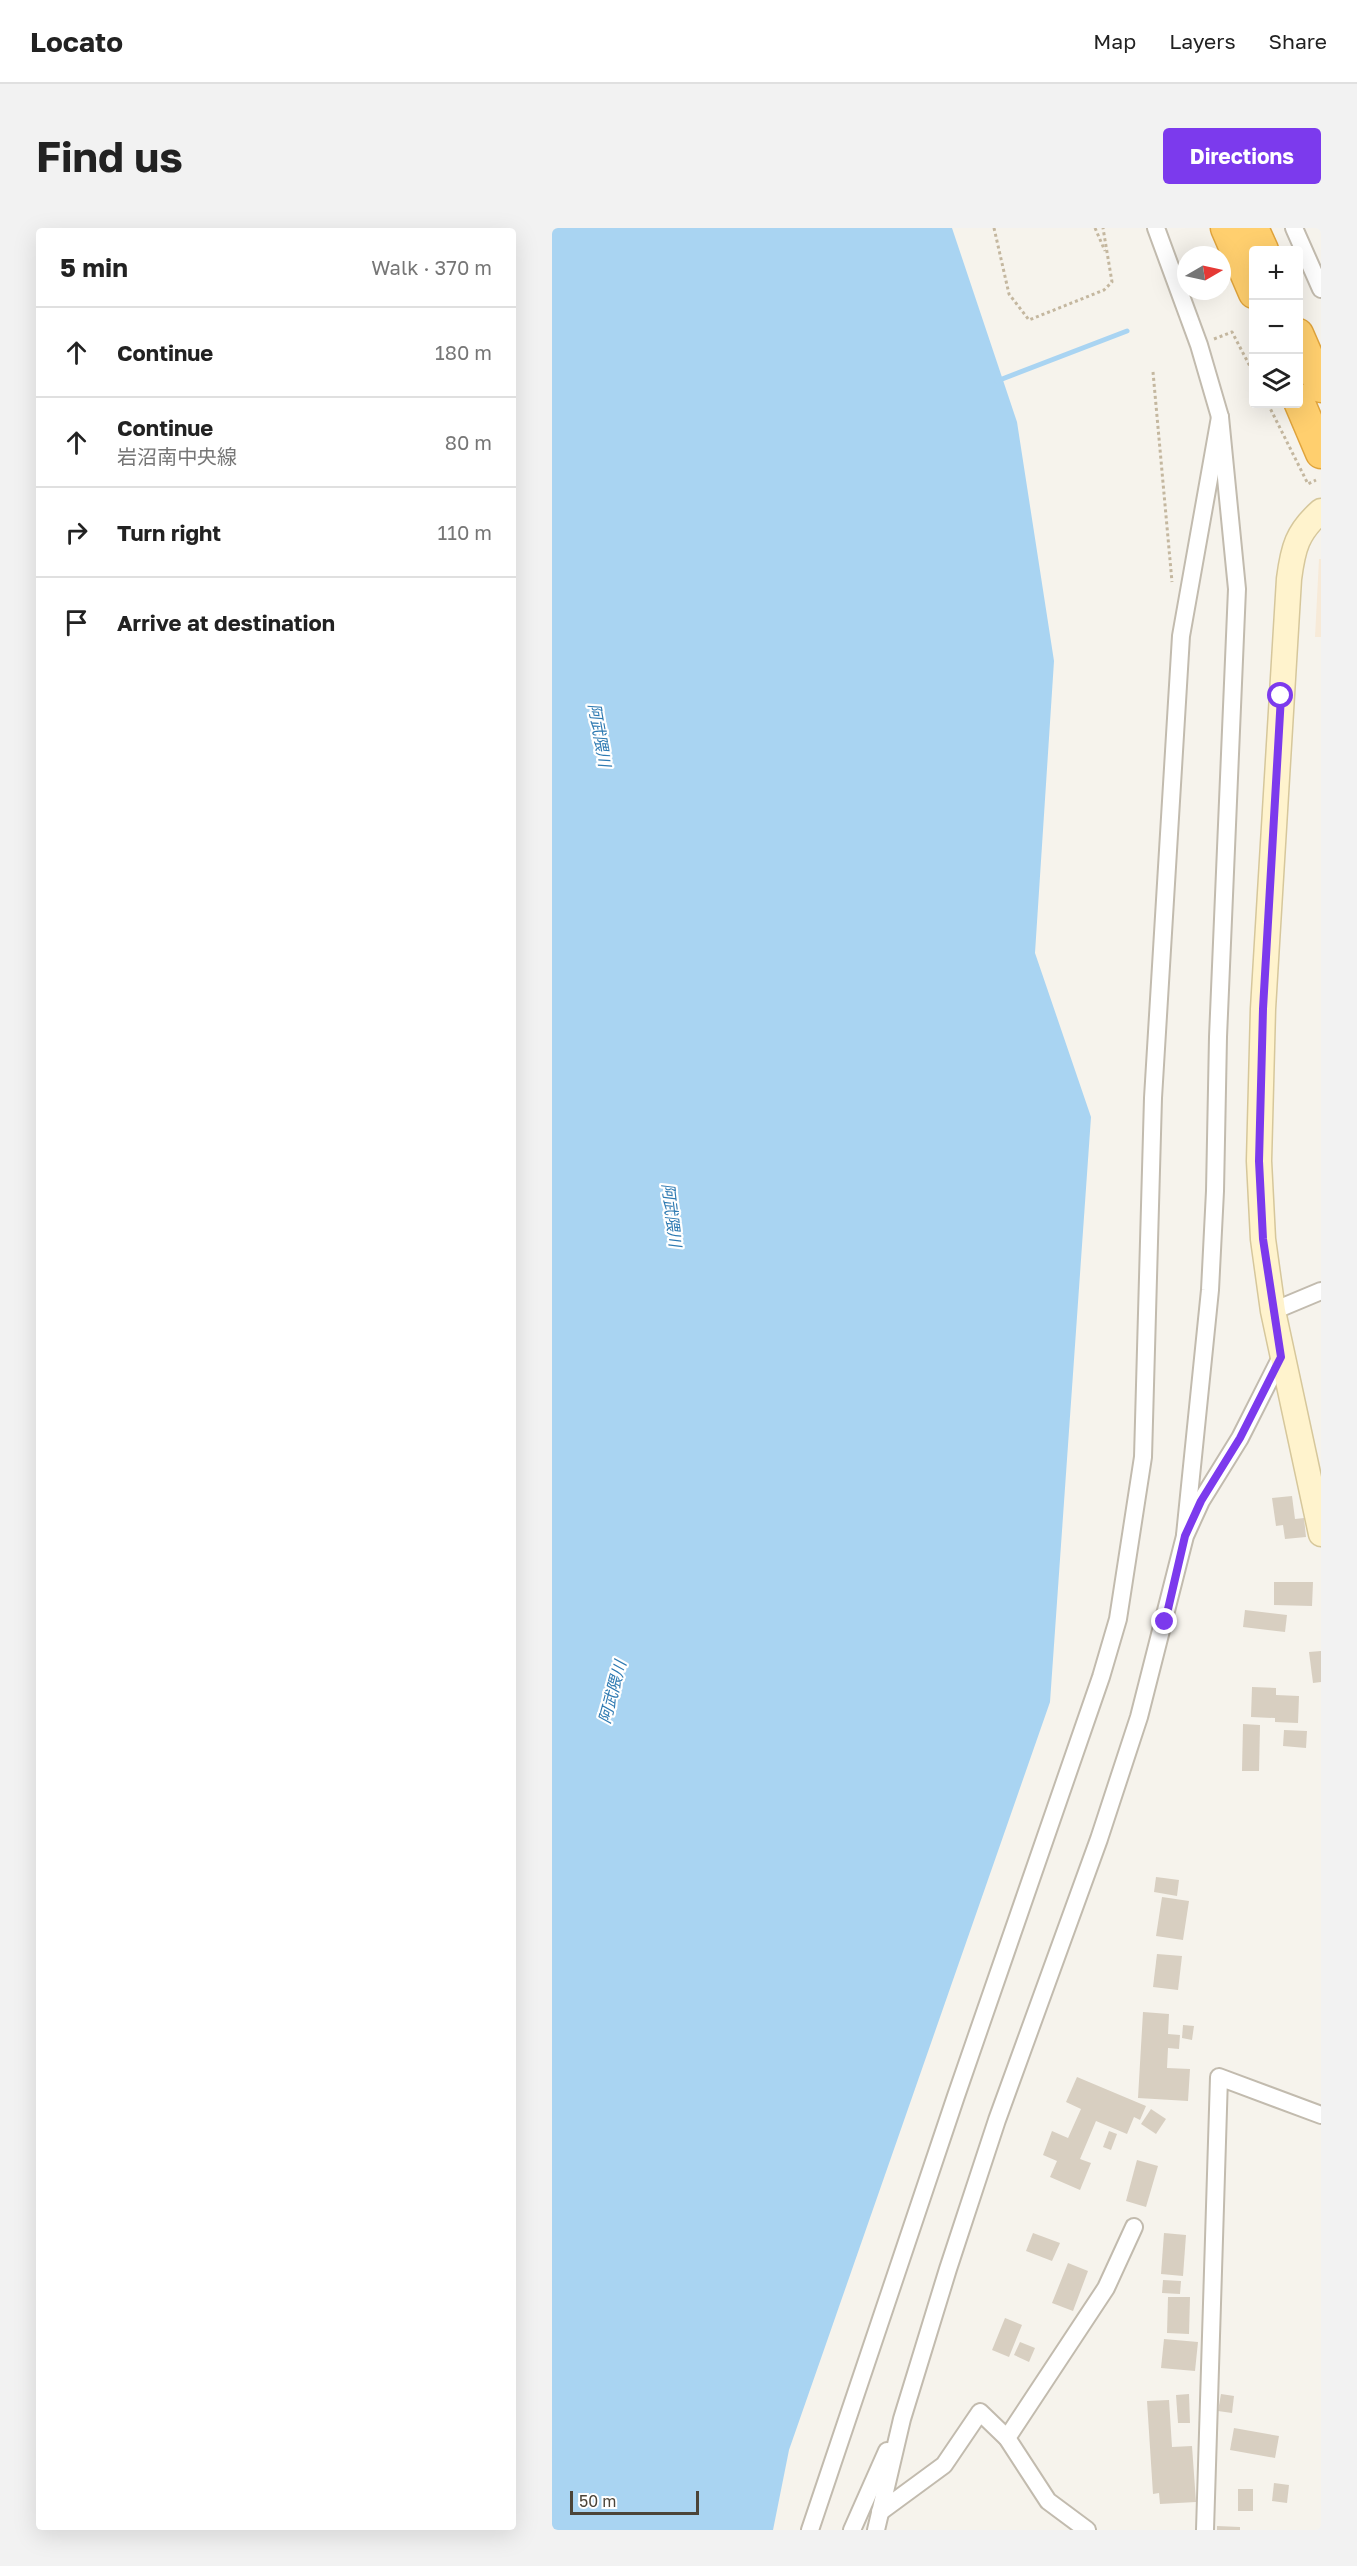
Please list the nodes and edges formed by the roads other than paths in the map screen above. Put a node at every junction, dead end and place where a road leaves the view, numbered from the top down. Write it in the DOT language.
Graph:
graph roads {
  1 [pos="1156,228"];
  2 [pos="1226,228"];
  3 [pos="1253,228"];
  4 [pos="1294,228"];
  5 [pos="1261,246"];
  6 [pos="1249,281"];
  7 [pos="1321,290"];
  8 [pos="1303,344"];
  9 [pos="1321,387"];
  10 [pos="1302,408"];
  11 [pos="1220,417"];
  12 [pos="1319,467"];
  13 [pos="1321,511"];
  14 [pos="1321,1291"];
  15 [pos="1273,1311"];
  16 [pos="1281,1357"];
  17 [pos="1321,1534"];
  18 [pos="1185,1535"];
  19 [pos="1321,2115"];
  20 [pos="1134,2227"];
  21 [pos="902,2419"];
  22 [pos="1007,2438"];
  23 [pos="880,2512"];
  24 [pos="810,2530"];
  25 [pos="852,2530"];
  26 [pos="876,2530"];
  27 [pos="1087,2530"];
  28 [pos="1205,2530"];
  1 -- 11 [label="street"];
  2 -- 6 [label="highway"];
  3 -- 5 [label="highway"];
  4 -- 7 [label="street"];
  8 -- 9 [label="highway"];
  10 -- 12 [label="highway"];
  11 -- 18 [label="street"];
  11 -- 24 [label="street"];
  13 -- 15 [label="street"];
  14 -- 15 [label="street"];
  15 -- 16 [label="street"];
  16 -- 17 [label="street"];
  16 -- 18 [label="street"];
  18 -- 21 [label="street"];
  19 -- 28 [label="street"];
  20 -- 22 [label="street"];
  21 -- 23 [label="street"];
  21 -- 25 [label="street"];
  22 -- 23 [label="street"];
  22 -- 27 [label="street"];
  23 -- 26 [label="street"];
}
